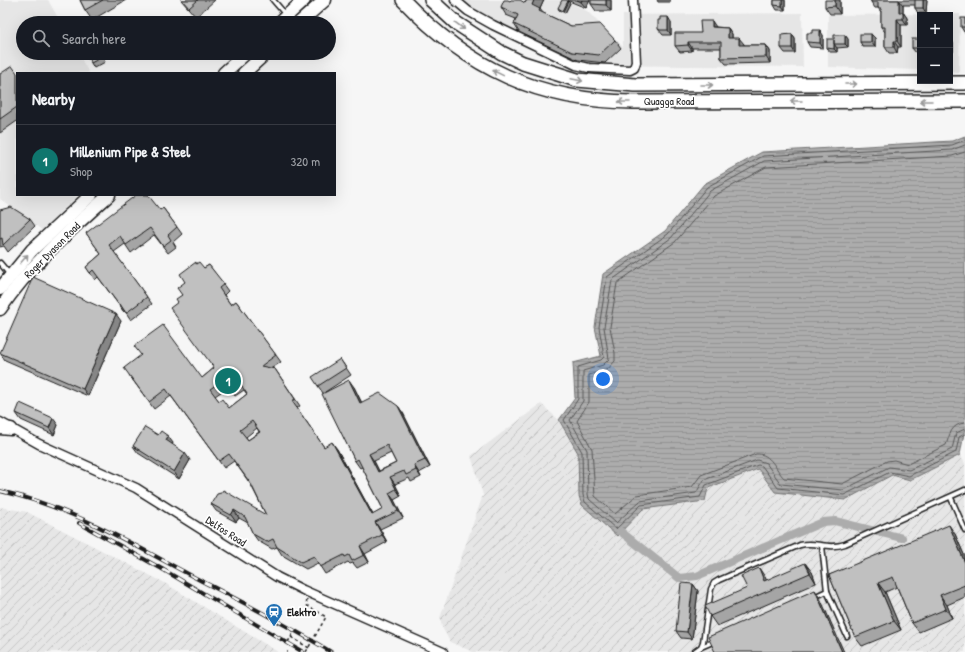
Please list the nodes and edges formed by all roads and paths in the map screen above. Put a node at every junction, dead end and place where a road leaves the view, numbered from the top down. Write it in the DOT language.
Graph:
graph roads {
  1 [pos="273,0"];
  2 [pos="304,0"];
  3 [pos="325,0"];
  4 [pos="403,0"];
  5 [pos="431,0"];
  6 [pos="455,0"];
  7 [pos="633,0"];
  8 [pos="281,16"];
  9 [pos="286,16"];
  10 [pos="308,16"];
  11 [pos="238,60"];
  12 [pos="258,60"];
  13 [pos="225,72"];
  14 [pos="245,72"];
  15 [pos="965,84"];
  16 [pos="965,101"];
  17 [pos="90,196"];
  18 [pos="108,196"];
  19 [pos="0,264"];
  20 [pos="10,276"];
  21 [pos="0,289"];
  22 [pos="0,309"];
  23 [pos="0,422"];
  24 [pos="5,428"];
  25 [pos="965,490"];
  26 [pos="951,498"];
  27 [pos="965,530"];
  28 [pos="822,546"];
  29 [pos="828,591"];
  30 [pos="806,600"];
  31 [pos="309,606"];
  32 [pos="294,632"];
  33 [pos="848,636"];
  34 [pos="291,637"];
  35 [pos="722,638"];
  36 [pos="288,642"];
  37 [pos="308,648"];
  38 [pos="701,648"];
  39 [pos="306,652"];
  40 [pos="443,652"];
  41 [pos="694,652"];
  1 -- 8 [label="lane"];
  2 -- 9 [label="main road"];
  3 -- 10 [label="main road"];
  16 -- 4 [label="main road, Quagga Road, one-way"];
  5 -- 15 [label="main road, Quagga Road, one-way"];
  6 -- 7 [label="street"];
  11 -- 13 [label="main road"];
  12 -- 14 [label="main road"];
  20 -- 17 [label="main road, Roger Dyason Road, one-way"];
  18 -- 22 [label="main road, Roger Dyason Road"];
  19 -- 20 [label="lane"];
  20 -- 21 [label="main road, Roger Dyason Road"];
  23 -- 24 [label="street, Delfos Road"];
  24 -- 40 [label="street, Delfos Road"];
  25 -- 26 [label="lane"];
  26 -- 27 [label="lane"];
  26 -- 28 [label="lane"];
  28 -- 29 [label="lane"];
  28 -- 38 [label="lane"];
  29 -- 30 [label="lane"];
  29 -- 33 [label="lane"];
  31 -- 37 [label="path, bridge"];
  32 -- 34 [label="path"];
  34 -- 36 [label="path"];
  34 -- 37 [label="path"];
  35 -- 38 [label="lane"];
  37 -- 39 [label="path, bridge"];
  38 -- 41 [label="lane"];
}
